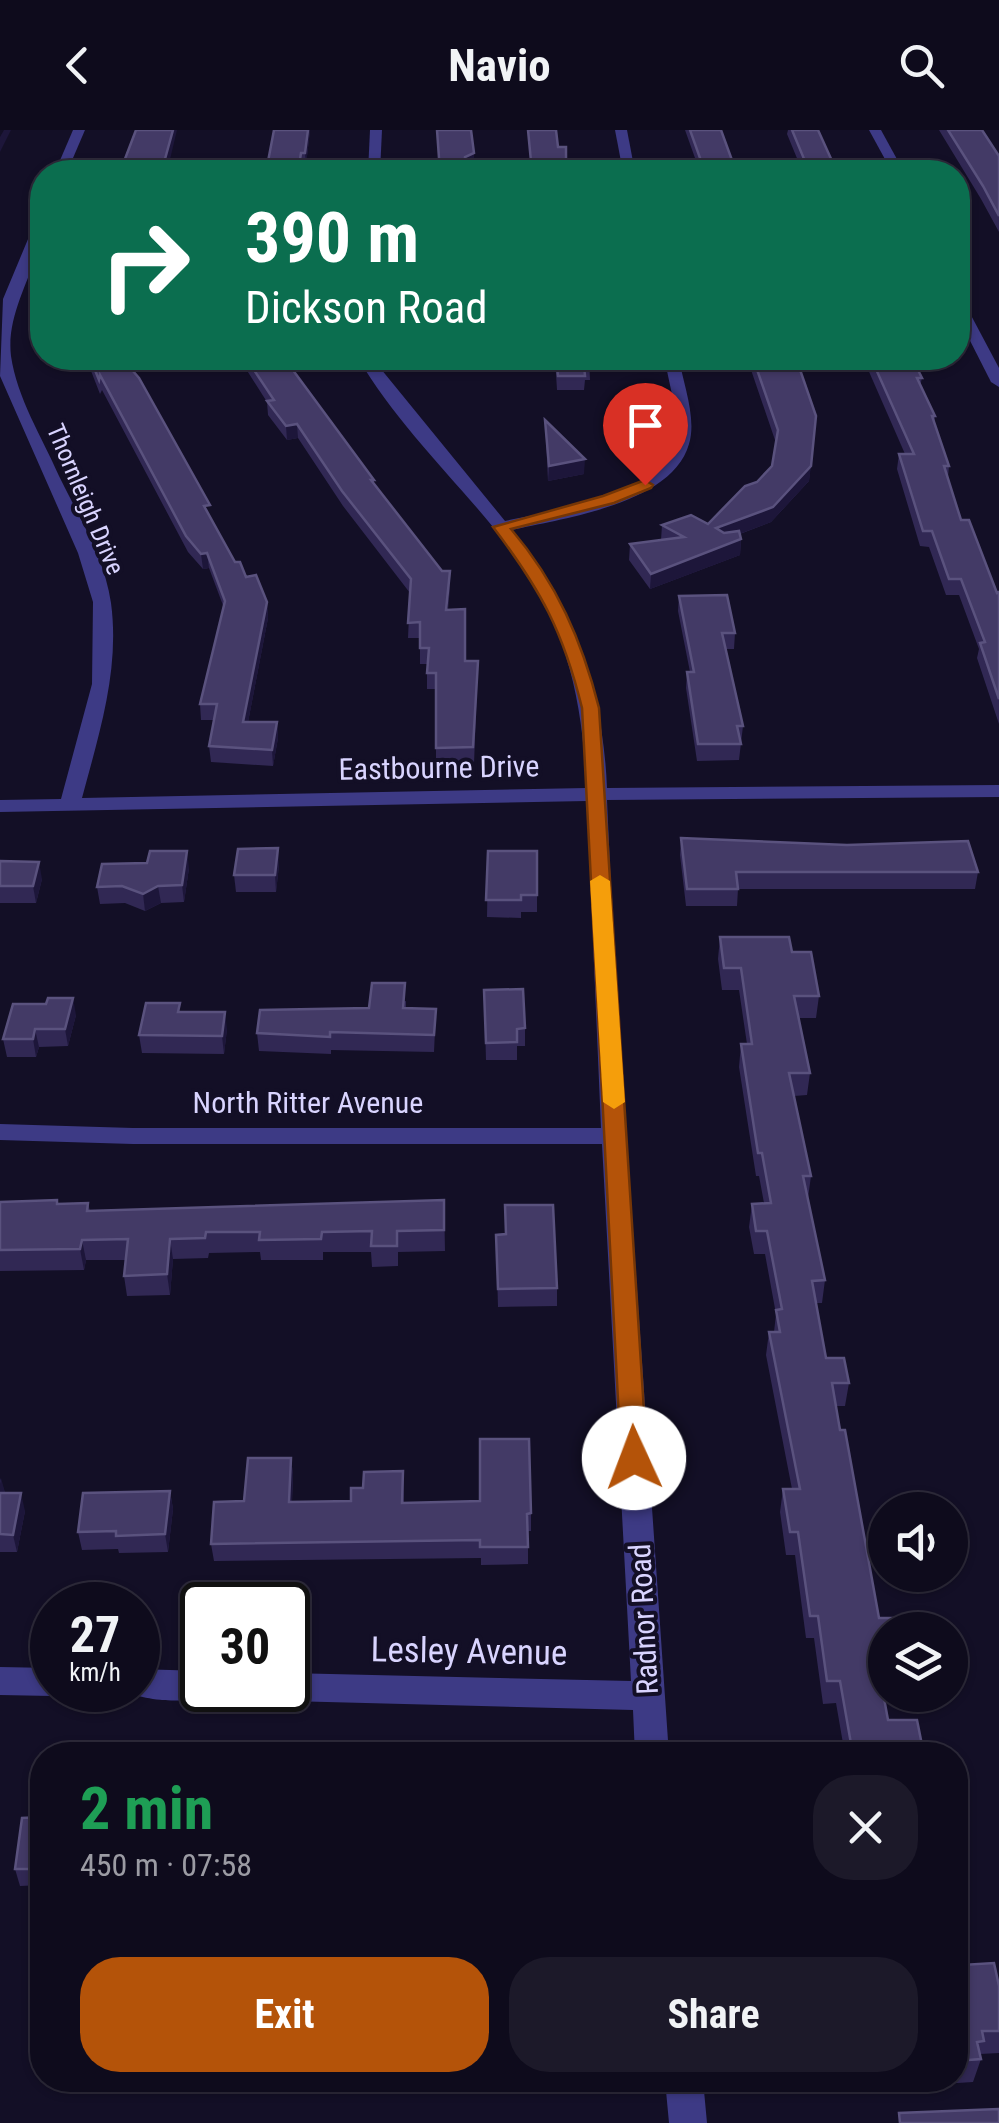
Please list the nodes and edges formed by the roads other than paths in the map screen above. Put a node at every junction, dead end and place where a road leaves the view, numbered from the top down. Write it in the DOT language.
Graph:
graph roads {
  1 [pos="79,130"];
  2 [pos="376,130"];
  3 [pos="621,130"];
  4 [pos="875,130"];
  5 [pos="66,160"];
  6 [pos="375,160"];
  7 [pos="626,160"];
  8 [pos="891,160"];
  9 [pos="30,250"];
  10 [pos="970,327"];
  11 [pos="374,370"];
  12 [pos="674,370"];
  13 [pos="999,382"];
  14 [pos="501,527"];
  15 [pos="999,791"];
  16 [pos="597,794"];
  17 [pos="70,805"];
  18 [pos="0,806"];
  19 [pos="0,1132"];
  20 [pos="616,1136"];
  21 [pos="0,1681"];
  22 [pos="30,1682"];
  23 [pos="310,1688"];
  24 [pos="648,1696"];
  25 [pos="651,1742"];
  26 [pos="685,2092"];
  27 [pos="688,2123"];
  1 -- 5 [label="street"];
  2 -- 6 [label="street"];
  3 -- 7 [label="street"];
  4 -- 8 [label="street"];
  9 -- 17 [label="street, Thornleigh Drive"];
  10 -- 13 [label="street"];
  11 -- 14 [label="street, Radnor Road"];
  12 -- 14 [label="street"];
  14 -- 16 [label="street, Radnor Road"];
  15 -- 16 [label="street, Eastbourne Drive"];
  16 -- 17 [label="street, Eastbourne Drive"];
  16 -- 20 [label="street, Radnor Road"];
  17 -- 18 [label="street, Eastbourne Drive"];
  19 -- 20 [label="street, North Ritter Avenue"];
  20 -- 24 [label="street, Radnor Road"];
  21 -- 22 [label="street"];
  23 -- 24 [label="street, Lesley Avenue"];
  24 -- 25 [label="street, Radnor Road"];
  26 -- 27 [label="street"];
}
